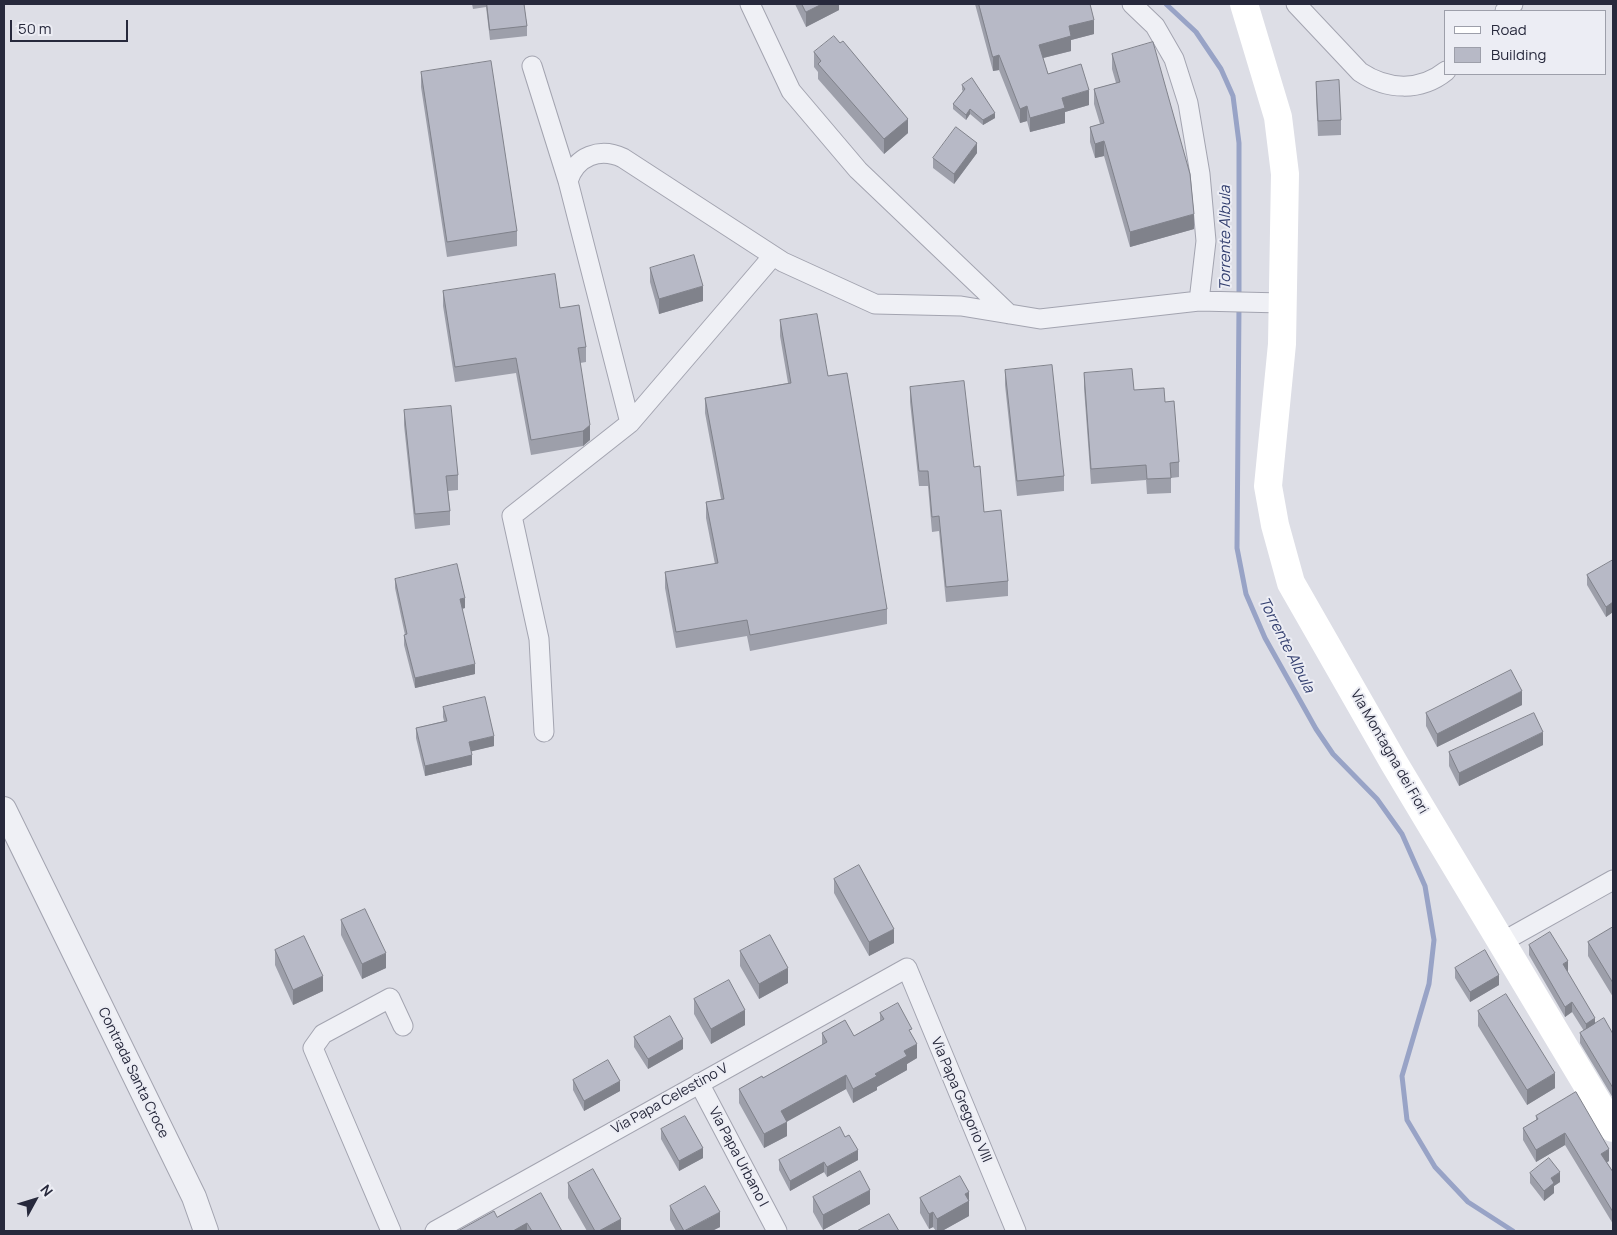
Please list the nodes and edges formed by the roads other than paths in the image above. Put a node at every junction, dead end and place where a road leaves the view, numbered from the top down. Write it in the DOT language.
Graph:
graph roads {
  1 [pos="750,4"];
  2 [pos="1132,4"];
  3 [pos="1244,4"];
  4 [pos="1296,4"];
  5 [pos="532,66"];
  6 [pos="1444,72"];
  7 [pos="568,181"];
  8 [pos="773,256"];
  9 [pos="1206,301"];
  10 [pos="1273,303"];
  11 [pos="1009,315"];
  12 [pos="630,423"];
  13 [pos="544,732"];
  14 [pos="4,809"];
  15 [pos="1613,880"];
  16 [pos="1502,942"];
  17 [pos="907,968"];
  18 [pos="403,1026"];
  19 [pos="699,1083"];
  20 [pos="1613,1128"];
  21 [pos="206,1231"];
  22 [pos="391,1231"];
  23 [pos="435,1231"];
  24 [pos="777,1231"];
  25 [pos="1016,1231"];
  1 -- 11 [label="street"];
  2 -- 9 [label="street"];
  3 -- 10 [label="main road, Via Montagna dei Fiori"];
  4 -- 6 [label="street"];
  5 -- 7 [label="street"];
  7 -- 8 [label="street"];
  7 -- 12 [label="street"];
  8 -- 11 [label="street"];
  8 -- 12 [label="street"];
  9 -- 10 [label="street"];
  9 -- 11 [label="street"];
  10 -- 16 [label="main road, Via Montagna dei Fiori"];
  12 -- 13 [label="street"];
  14 -- 21 [label="street, Contrada Santa Croce"];
  15 -- 16 [label="street"];
  16 -- 20 [label="main road, Via Montagna dei Fiori"];
  17 -- 19 [label="street, Via Papa Celestino V"];
  17 -- 25 [label="street, Via Papa Gregorio VIII"];
  18 -- 22 [label="street"];
  19 -- 23 [label="street, Via Papa Celestino V"];
  19 -- 24 [label="street, Via Papa Urbano I"];
}
